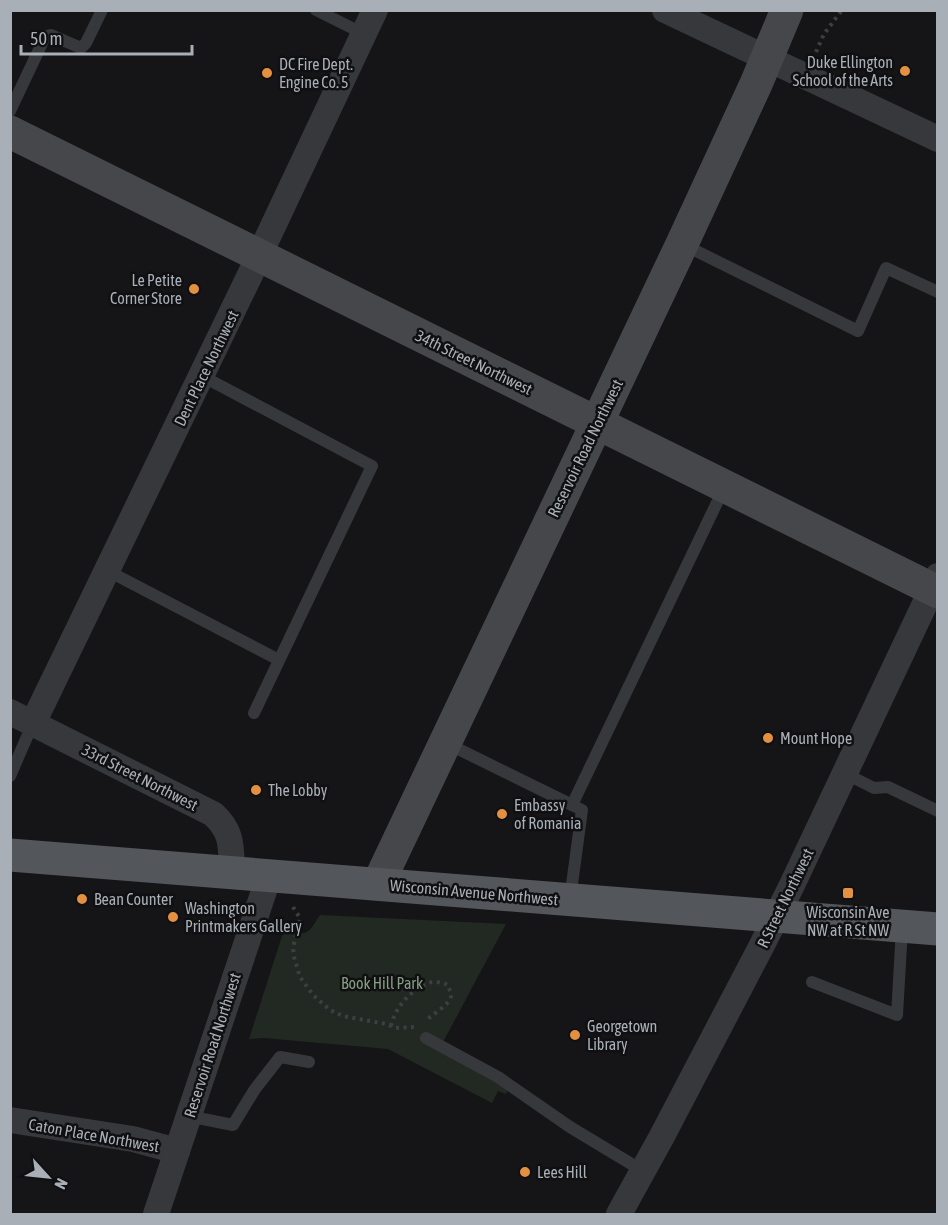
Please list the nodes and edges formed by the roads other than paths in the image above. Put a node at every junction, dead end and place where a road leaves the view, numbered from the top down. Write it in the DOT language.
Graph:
graph roads {
  1 [pos="102,10"];
  2 [pos="316,10"];
  3 [pos="375,10"];
  4 [pos="664,10"];
  5 [pos="787,10"];
  6 [pos="364,34"];
  7 [pos="768,59"];
  8 [pos="10,111"];
  9 [pos="10,132"];
  10 [pos="938,139"];
  11 [pos="682,244"];
  12 [pos="260,255"];
  13 [pos="938,292"];
  14 [pos="202,376"];
  15 [pos="597,423"];
  16 [pos="724,486"];
  17 [pos="108,571"];
  18 [pos="935,586"];
  19 [pos="279,660"];
  20 [pos="10,712"];
  21 [pos="254,713"];
  22 [pos="33,723"];
  23 [pos="445,743"];
  24 [pos="844,773"];
  25 [pos="10,776"];
  26 [pos="572,805"];
  27 [pos="938,811"];
  28 [pos="10,855"];
  29 [pos="232,872"];
  30 [pos="269,876"];
  31 [pos="378,884"];
  32 [pos="570,900"];
  33 [pos="776,917"];
  34 [pos="902,927"];
  35 [pos="938,929"];
  36 [pos="812,982"];
  37 [pos="426,1038"];
  38 [pos="309,1062"];
  39 [pos="188,1116"];
  40 [pos="10,1120"];
  41 [pos="177,1151"];
  42 [pos="643,1171"];
  43 [pos="156,1215"];
  44 [pos="619,1215"];
  1 -- 8 [label="lane"];
  2 -- 6 [label="lane"];
  3 -- 6 [label="street, Dent Place Northwest"];
  4 -- 7 [label="street"];
  5 -- 7 [label="street, Reservoir Road Northwest"];
  6 -- 12 [label="street, Dent Place Northwest"];
  7 -- 10 [label="street"];
  7 -- 11 [label="street, Reservoir Road Northwest"];
  9 -- 12 [label="street, 34th Street Northwest"];
  11 -- 13 [label="lane"];
  11 -- 15 [label="street, Reservoir Road Northwest"];
  12 -- 14 [label="street, Dent Place Northwest"];
  12 -- 15 [label="street, 34th Street Northwest"];
  14 -- 17 [label="street, Dent Place Northwest"];
  14 -- 19 [label="lane"];
  15 -- 16 [label="street, 34th Street Northwest"];
  15 -- 23 [label="street, Reservoir Road Northwest"];
  16 -- 18 [label="street, 34th Street Northwest"];
  16 -- 26 [label="lane"];
  17 -- 19 [label="lane"];
  17 -- 22 [label="street, Dent Place Northwest"];
  18 -- 24 [label="street, R Street Northwest"];
  19 -- 21 [label="lane"];
  20 -- 22 [label="street, 33rd Street Northwest"];
  22 -- 25 [label="lane"];
  22 -- 29 [label="street, 33rd Street Northwest"];
  23 -- 26 [label="lane"];
  23 -- 31 [label="street, Reservoir Road Northwest"];
  24 -- 27 [label="lane"];
  24 -- 33 [label="street, R Street Northwest"];
  26 -- 32 [label="lane"];
  28 -- 29 [label="main road, Wisconsin Avenue Northwest"];
  29 -- 30 [label="main road, Wisconsin Avenue Northwest"];
  30 -- 31 [label="main road, Wisconsin Avenue Northwest"];
  30 -- 39 [label="street, Reservoir Road Northwest"];
  31 -- 32 [label="main road, Wisconsin Avenue Northwest"];
  32 -- 33 [label="main road, Wisconsin Avenue Northwest"];
  33 -- 34 [label="main road, Wisconsin Avenue Northwest"];
  33 -- 42 [label="street, R Street Northwest"];
  34 -- 35 [label="main road, Wisconsin Avenue Northwest"];
  34 -- 36 [label="lane"];
  37 -- 42 [label="lane"];
  38 -- 39 [label="lane"];
  39 -- 41 [label="street, Reservoir Road Northwest"];
  40 -- 41 [label="street, Caton Place Northwest"];
  41 -- 43 [label="street, Reservoir Road Northwest"];
  42 -- 44 [label="street, R Street Northwest"];
}
